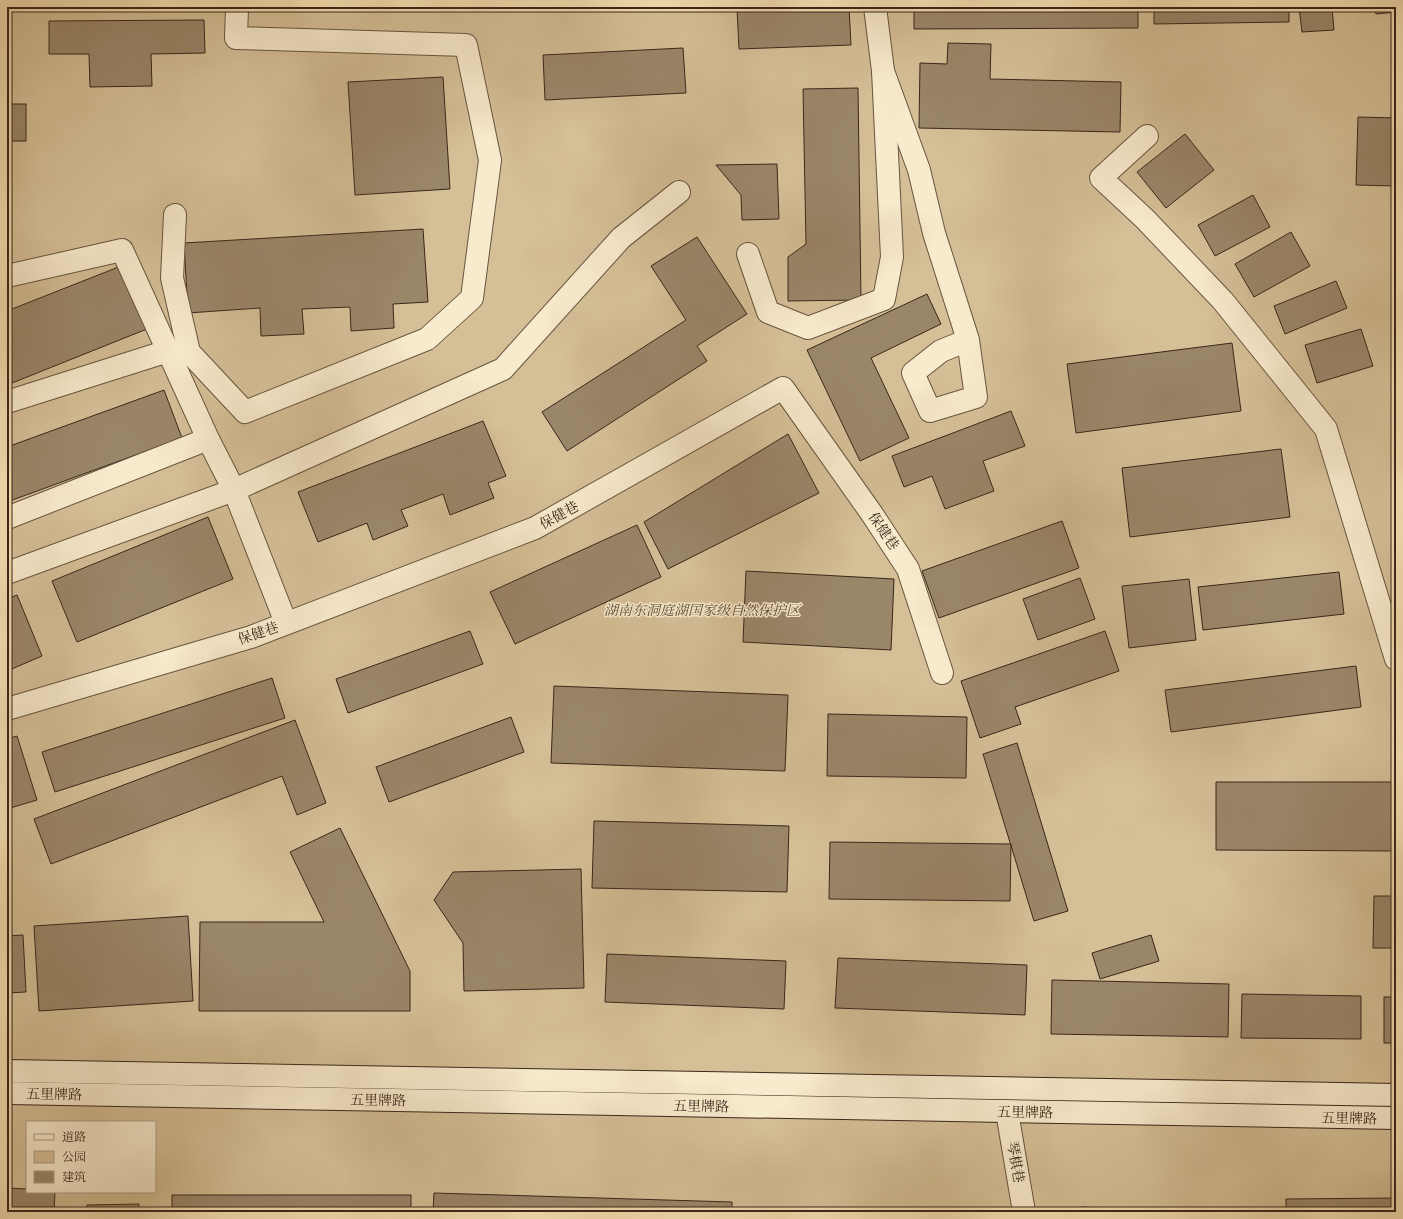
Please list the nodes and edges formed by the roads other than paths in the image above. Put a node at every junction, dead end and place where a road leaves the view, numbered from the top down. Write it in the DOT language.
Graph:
graph roads {
  1 [pos="238,7"];
  2 [pos="875,7"];
  3 [pos="883,71"];
  4 [pos="1147,136"];
  5 [pos="679,192"];
  6 [pos="175,215"];
  7 [pos="748,254"];
  8 [pos="7,276"];
  9 [pos="968,340"];
  10 [pos="168,351"];
  11 [pos="7,402"];
  12 [pos="208,439"];
  13 [pos="234,490"];
  14 [pos="7,518"];
  15 [pos="7,573"];
  16 [pos="286,623"];
  17 [pos="1396,658"];
  18 [pos="942,673"];
  19 [pos="7,709"];
  20 [pos="7,1071"];
  21 [pos="7,1093"];
  22 [pos="1396,1095"];
  23 [pos="1007,1112"];
  24 [pos="1396,1118"];
  25 [pos="1024,1212"];
  1 -- 6 [label="street"];
  2 -- 3 [label="street"];
  3 -- 7 [label="street"];
  3 -- 9 [label="street"];
  4 -- 17 [label="street"];
  5 -- 13 [label="street"];
  8 -- 10 [label="street"];
  10 -- 11 [label="street"];
  10 -- 12 [label="street"];
  12 -- 13 [label="street"];
  12 -- 14 [label="street"];
  13 -- 15 [label="street"];
  13 -- 16 [label="street"];
  16 -- 18 [label="street, 保健巷"];
  16 -- 19 [label="street, 保健巷"];
  20 -- 22 [label="street, 五里牌路"];
  21 -- 23 [label="street, 五里牌路"];
  23 -- 24 [label="street, 五里牌路"];
  23 -- 25 [label="street, 琴棋巷"];
}
